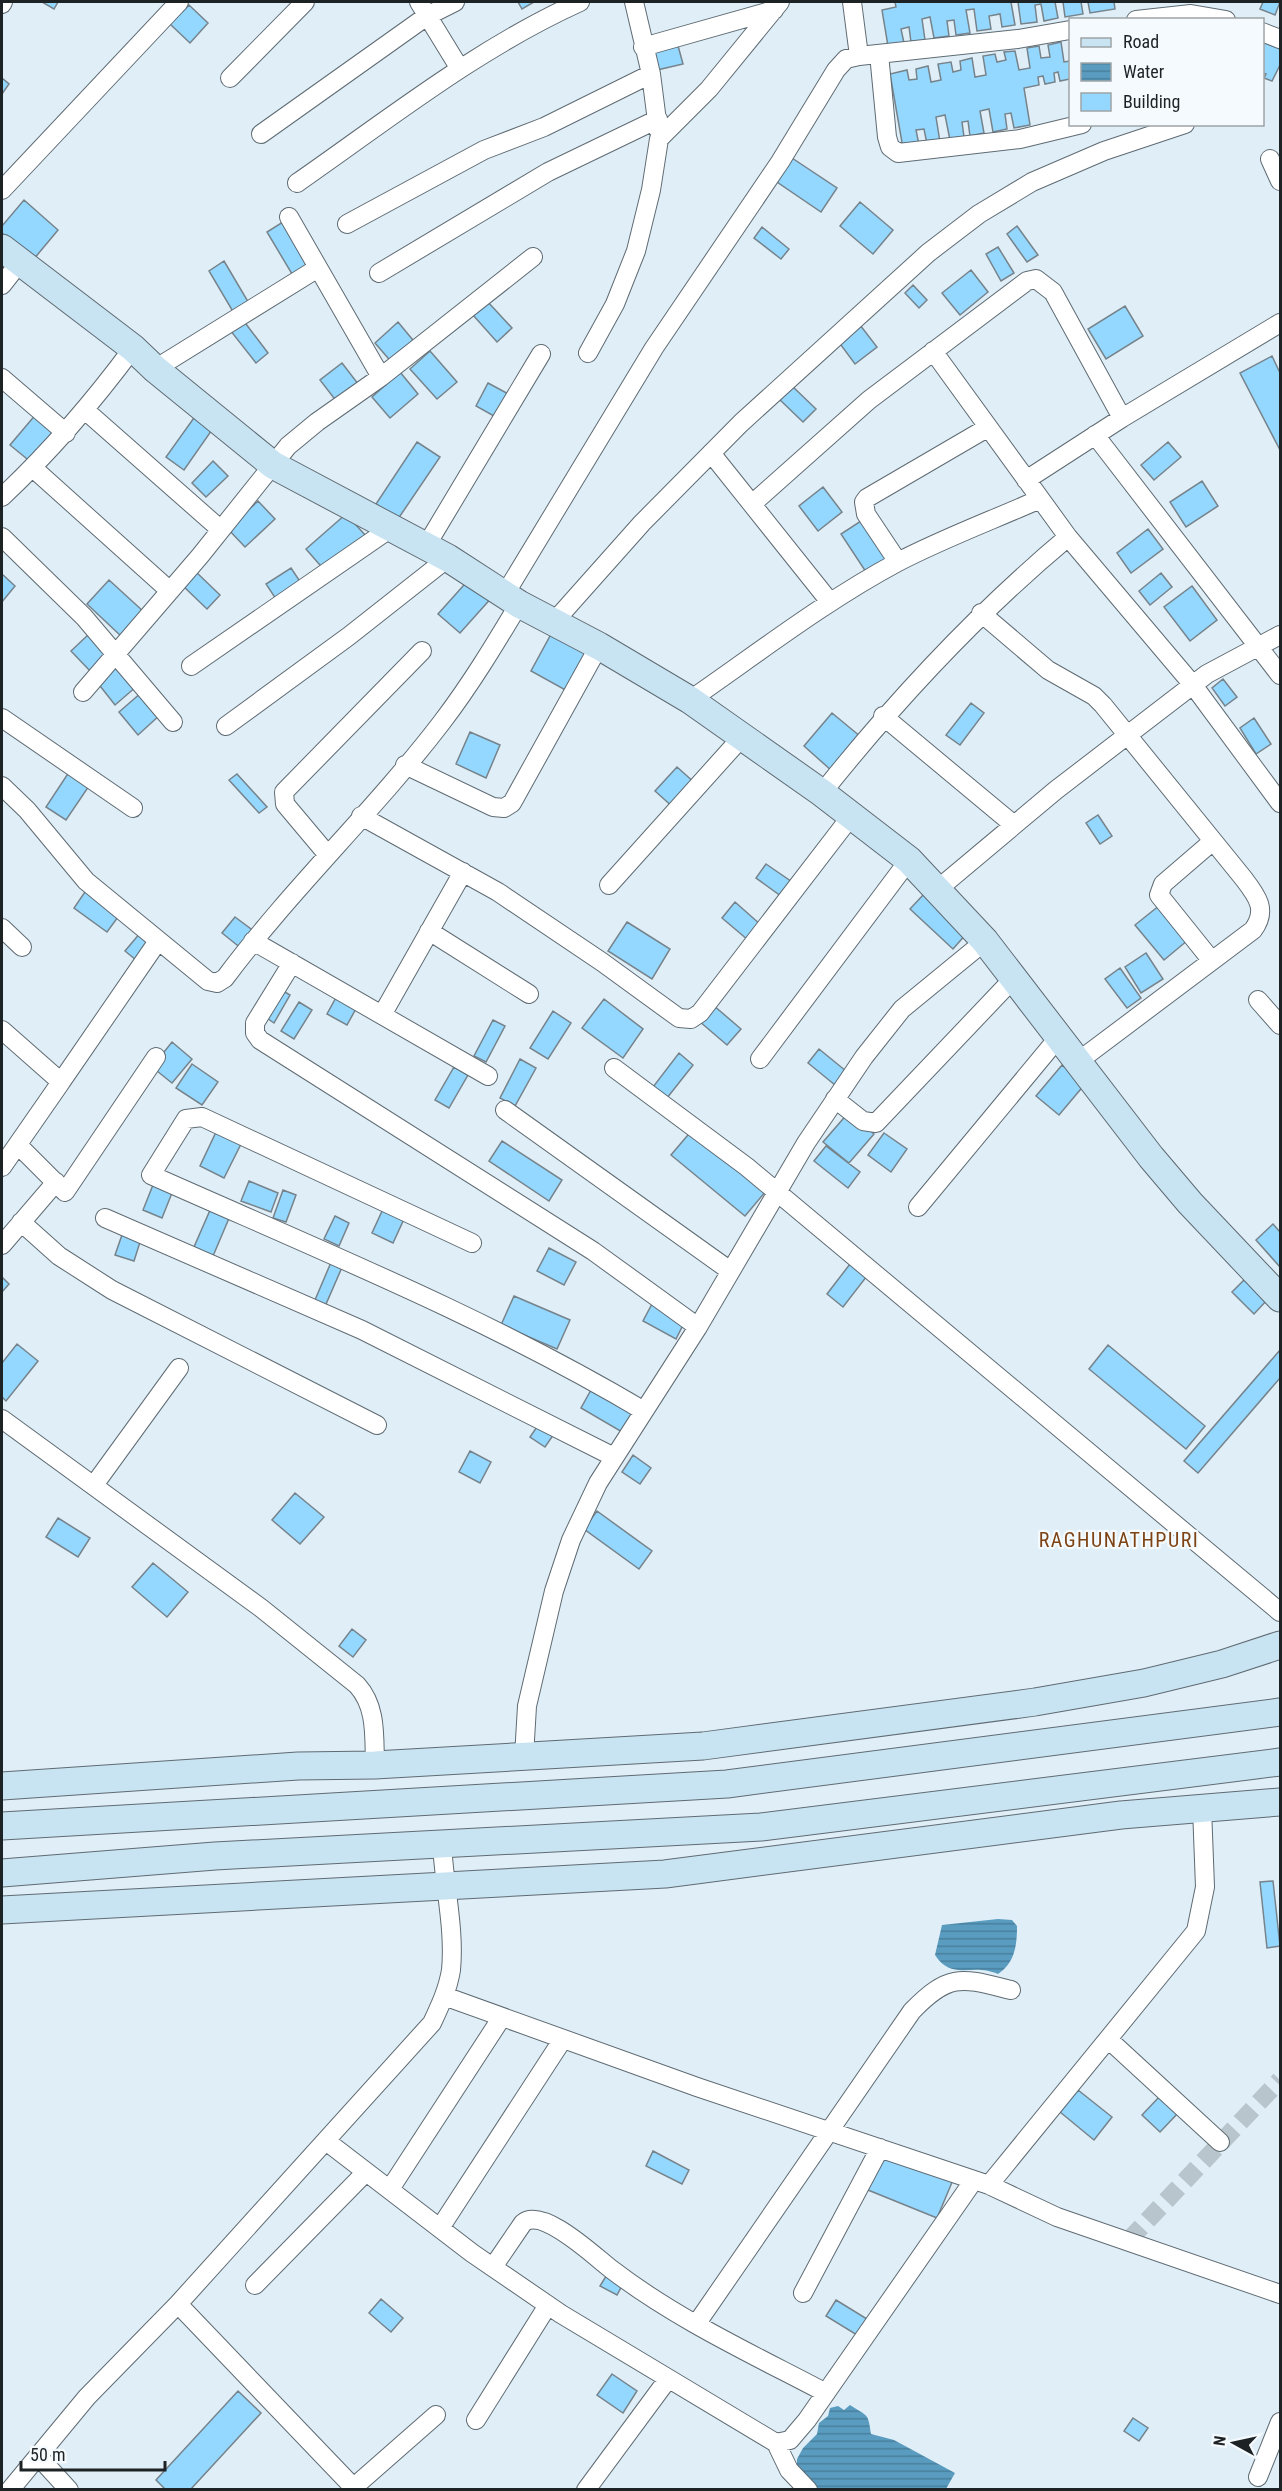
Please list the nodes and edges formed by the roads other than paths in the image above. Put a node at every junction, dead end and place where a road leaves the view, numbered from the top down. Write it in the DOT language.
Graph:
graph roads {
  1 [pos="179,2"];
  2 [pos="305,2"];
  3 [pos="455,2"];
  4 [pos="580,2"];
  5 [pos="634,2"];
  6 [pos="852,2"];
  7 [pos="777,6"];
  8 [pos="423,9"];
  9 [pos="1156,18"];
  10 [pos="1214,18"];
  11 [pos="1069,30"];
  12 [pos="1264,32"];
  13 [pos="1281,39"];
  14 [pos="643,46"];
  15 [pos="879,54"];
  16 [pos="859,56"];
  17 [pos="460,69"];
  18 [pos="651,74"];
  19 [pos="230,78"];
  20 [pos="658,119"];
  21 [pos="1074,126"];
  22 [pos="1179,126"];
  23 [pos="261,134"];
  24 [pos="659,138"];
  25 [pos="1270,159"];
  26 [pos="1281,181"];
  27 [pos="297,183"];
  28 [pos="2,190"];
  29 [pos="289,217"];
  30 [pos="347,224"];
  31 [pos="11,255"];
  32 [pos="533,257"];
  33 [pos="318,268"];
  34 [pos="379,273"];
  35 [pos="2,285"];
  36 [pos="1281,323"];
  37 [pos="133,348"];
  38 [pos="933,351"];
  39 [pos="588,353"];
  40 [pos="541,354"];
  41 [pos="154,369"];
  42 [pos="381,377"];
  43 [pos="2,378"];
  44 [pos="86,411"];
  45 [pos="1122,418"];
  46 [pos="987,428"];
  47 [pos="66,433"];
  48 [pos="1095,435"];
  49 [pos="711,453"];
  50 [pos="273,465"];
  51 [pos="33,468"];
  52 [pos="1026,480"];
  53 [pos="2,497"];
  54 [pos="1040,499"];
  55 [pos="752,504"];
  56 [pos="391,528"];
  57 [pos="220,530"];
  58 [pos="2,537"];
  59 [pos="1068,537"];
  60 [pos="437,552"];
  61 [pos="898,562"];
  62 [pos="170,591"];
  63 [pos="512,599"];
  64 [pos="830,602"];
  65 [pos="981,613"];
  66 [pos="554,622"];
  67 [pos="1281,635"];
  68 [pos="599,646"];
  69 [pos="1260,646"];
  70 [pos="422,651"];
  71 [pos="116,652"];
  72 [pos="191,666"];
  73 [pos="1281,675"];
  74 [pos="1193,685"];
  75 [pos="83,692"];
  76 [pos="690,700"];
  77 [pos="884,716"];
  78 [pos="2,718"];
  79 [pos="173,722"];
  80 [pos="226,726"];
  81 [pos="1128,735"];
  82 [pos="742,737"];
  83 [pos="405,765"];
  84 [pos="2,786"];
  85 [pos="822,793"];
  86 [pos="1281,803"];
  87 [pos="134,808"];
  88 [pos="852,815"];
  89 [pos="361,816"];
  90 [pos="1014,825"];
  91 [pos="1214,841"];
  92 [pos="327,854"];
  93 [pos="909,860"];
  94 [pos="463,872"];
  95 [pos="609,885"];
  96 [pos="938,889"];
  97 [pos="2,928"];
  98 [pos="429,931"];
  99 [pos="158,941"];
  100 [pos="253,941"];
  101 [pos="985,941"];
  102 [pos="22,947"];
  103 [pos="1212,961"];
  104 [pos="292,963"];
  105 [pos="1013,979"];
  106 [pos="529,994"];
  107 [pos="1258,1000"];
  108 [pos="381,1015"];
  109 [pos="1281,1025"];
  110 [pos="1058,1038"];
  111 [pos="5,1040"];
  112 [pos="156,1057"];
  113 [pos="760,1059"];
  114 [pos="1076,1063"];
  115 [pos="614,1068"];
  116 [pos="488,1076"];
  117 [pos="61,1082"];
  118 [pos="836,1099"];
  119 [pos="505,1110"];
  120 [pos="18,1145"];
  121 [pos="2,1167"];
  122 [pos="64,1191"];
  123 [pos="776,1193"];
  124 [pos="918,1207"];
  125 [pos="105,1218"];
  126 [pos="21,1222"];
  127 [pos="472,1244"];
  128 [pos="2,1245"];
  129 [pos="729,1270"];
  130 [pos="1281,1298"];
  131 [pos="698,1327"];
  132 [pos="179,1368"];
  133 [pos="644,1411"];
  134 [pos="2,1419"];
  135 [pos="377,1425"];
  136 [pos="614,1457"];
  137 [pos="94,1485"];
  138 [pos="1281,1612"];
  139 [pos="1281,1646"];
  140 [pos="1281,1712"];
  141 [pos="524,1757"];
  142 [pos="1281,1762"];
  143 [pos="375,1765"];
  144 [pos="2,1786"];
  145 [pos="1281,1802"];
  146 [pos="1202,1808"];
  147 [pos="2,1826"];
  148 [pos="442,1844"];
  149 [pos="2,1873"];
  150 [pos="444,1884"];
  151 [pos="2,1910"];
  152 [pos="1011,1990"];
  153 [pos="444,1996"];
  154 [pos="502,2017"];
  155 [pos="563,2039"];
  156 [pos="1108,2039"];
  157 [pos="828,2131"];
  158 [pos="326,2141"];
  159 [pos="1220,2142"];
  160 [pos="880,2148"];
  161 [pos="366,2172"];
  162 [pos="981,2183"];
  163 [pos="390,2190"];
  164 [pos="440,2228"];
  165 [pos="493,2267"];
  166 [pos="255,2285"];
  167 [pos="803,2293"];
  168 [pos="1281,2294"];
  169 [pos="178,2304"];
  170 [pos="548,2305"];
  171 [pos="698,2323"];
  172 [pos="668,2379"];
  173 [pos="826,2393"];
  174 [pos="436,2415"];
  175 [pos="476,2420"];
  176 [pos="1281,2422"];
  177 [pos="776,2443"];
  178 [pos="38,2456"];
  179 [pos="1258,2477"];
  180 [pos="355,2488"];
  181 [pos="10,2490"];
  182 [pos="69,2490"];
  183 [pos="586,2490"];
  184 [pos="808,2490"];
  1 -- 28 [label="street"];
  2 -- 19 [label="street"];
  3 -- 8 [label="street"];
  4 -- 17 [label="street"];
  5 -- 14 [label="street"];
  6 -- 16 [label="street"];
  7 -- 14 [label="street"];
  7 -- 24 [label="street"];
  8 -- 17 [label="street"];
  8 -- 23 [label="street"];
  9 -- 10 [label="street"];
  11 -- 15 [label="street"];
  12 -- 13 [label="street"];
  14 -- 18 [label="street"];
  15 -- 16 [label="street"];
  15 -- 21 [label="street"];
  16 -- 63 [label="street"];
  17 -- 27 [label="street"];
  18 -- 20 [label="street"];
  18 -- 30 [label="street"];
  20 -- 24 [label="street"];
  20 -- 34 [label="street"];
  22 -- 49 [label="street"];
  24 -- 39 [label="street"];
  25 -- 26 [label="street"];
  29 -- 33 [label="street"];
  31 -- 35 [label="street"];
  31 -- 37 [label="street"];
  32 -- 42 [label="street"];
  33 -- 41 [label="street"];
  33 -- 42 [label="street"];
  36 -- 45 [label="street"];
  37 -- 41 [label="street"];
  37 -- 44 [label="street"];
  38 -- 45 [label="street"];
  38 -- 46 [label="street"];
  38 -- 55 [label="street"];
  40 -- 60 [label="street"];
  41 -- 50 [label="street"];
  42 -- 50 [label="street"];
  43 -- 47 [label="street"];
  44 -- 47 [label="street"];
  44 -- 57 [label="street"];
  45 -- 48 [label="street"];
  46 -- 52 [label="street"];
  46 -- 61 [label="street"];
  47 -- 51 [label="street"];
  48 -- 52 [label="street"];
  48 -- 69 [label="street"];
  49 -- 55 [label="street"];
  49 -- 66 [label="street"];
  50 -- 56 [label="street"];
  50 -- 57 [label="street"];
  51 -- 53 [label="street"];
  51 -- 62 [label="street"];
  52 -- 54 [label="street"];
  54 -- 59 [label="street"];
  54 -- 61 [label="street"];
  55 -- 64 [label="street"];
  56 -- 60 [label="street"];
  56 -- 72 [label="street"];
  57 -- 62 [label="street"];
  58 -- 71 [label="street"];
  59 -- 65 [label="street"];
  59 -- 74 [label="street"];
  60 -- 63 [label="street"];
  60 -- 80 [label="street"];
  61 -- 64 [label="street"];
  62 -- 71 [label="street"];
  63 -- 66 [label="street"];
  63 -- 83 [label="street"];
  64 -- 76 [label="street"];
  65 -- 77 [label="street"];
  65 -- 81 [label="street"];
  66 -- 68 [label="street"];
  67 -- 69 [label="street"];
  68 -- 76 [label="street"];
  68 -- 83 [label="street"];
  69 -- 73 [label="street"];
  69 -- 74 [label="street"];
  70 -- 92 [label="street"];
  71 -- 75 [label="street"];
  71 -- 79 [label="street"];
  74 -- 81 [label="street"];
  74 -- 86 [label="street"];
  76 -- 82 [label="street"];
  77 -- 85 [label="street"];
  77 -- 90 [label="street"];
  78 -- 87 [label="street"];
  81 -- 90 [label="street"];
  81 -- 91 [label="street"];
  82 -- 85 [label="street"];
  82 -- 95 [label="street"];
  83 -- 89 [label="street"];
  84 -- 99 [label="street"];
  85 -- 88 [label="street"];
  88 -- 93 [label="street"];
  88 -- 94 [label="street"];
  89 -- 92 [label="street"];
  89 -- 94 [label="street"];
  90 -- 96 [label="street"];
  91 -- 103 [label="street"];
  91 -- 103 [label="street"];
  92 -- 100 [label="street"];
  93 -- 96 [label="street"];
  93 -- 113 [label="street"];
  94 -- 98 [label="street"];
  96 -- 101 [label="street"];
  97 -- 102 [label="street"];
  98 -- 106 [label="street"];
  98 -- 108 [label="street"];
  99 -- 100 [label="street"];
  99 -- 117 [label="street"];
  100 -- 104 [label="street"];
  101 -- 105 [label="street"];
  101 -- 118 [label="street"];
  103 -- 114 [label="street"];
  104 -- 108 [label="street"];
  104 -- 131 [label="street"];
  105 -- 110 [label="street"];
  105 -- 118 [label="street"];
  107 -- 109 [label="street"];
  108 -- 116 [label="street"];
  110 -- 114 [label="street"];
  110 -- 124 [label="street"];
  111 -- 117 [label="street"];
  112 -- 122 [label="street"];
  114 -- 130 [label="street"];
  115 -- 123 [label="street"];
  117 -- 120 [label="street"];
  118 -- 123 [label="street"];
  119 -- 129 [label="street"];
  120 -- 121 [label="street"];
  120 -- 122 [label="street"];
  122 -- 126 [label="street"];
  123 -- 129 [label="street"];
  123 -- 138 [label="street"];
  125 -- 136 [label="street"];
  126 -- 128 [label="street"];
  126 -- 135 [label="street"];
  127 -- 133 [label="street"];
  129 -- 131 [label="street"];
  131 -- 133 [label="street"];
  132 -- 137 [label="street"];
  133 -- 136 [label="street"];
  134 -- 137 [label="street"];
  136 -- 141 [label="street"];
  137 -- 143 [label="street"];
  139 -- 141 [label="street"];
  140 -- 147 [label="street"];
  141 -- 143 [label="street"];
  142 -- 148 [label="street"];
  143 -- 144 [label="street"];
  145 -- 146 [label="street"];
  146 -- 150 [label="street"];
  146 -- 156 [label="street"];
  148 -- 149 [label="street"];
  148 -- 150 [label="street"];
  150 -- 151 [label="street"];
  150 -- 153 [label="street"];
  152 -- 157 [label="street"];
  153 -- 154 [label="street"];
  153 -- 158 [label="street"];
  154 -- 155 [label="street"];
  154 -- 163 [label="street"];
  155 -- 157 [label="street"];
  155 -- 164 [label="street"];
  156 -- 159 [label="street"];
  156 -- 162 [label="street"];
  157 -- 160 [label="street"];
  157 -- 171 [label="street"];
  158 -- 161 [label="street"];
  158 -- 169 [label="street"];
  160 -- 162 [label="street"];
  160 -- 167 [label="street"];
  161 -- 163 [label="street"];
  161 -- 166 [label="street"];
  162 -- 168 [label="street"];
  162 -- 173 [label="street"];
  163 -- 164 [label="street"];
  164 -- 165 [label="street"];
  165 -- 170 [label="street"];
  165 -- 171 [label="street"];
  169 -- 178 [label="street"];
  169 -- 180 [label="street"];
  170 -- 172 [label="street"];
  170 -- 175 [label="street"];
  171 -- 173 [label="street"];
  172 -- 177 [label="street"];
  172 -- 183 [label="street"];
  173 -- 177 [label="street"];
  174 -- 180 [label="street"];
  176 -- 179 [label="street"];
  177 -- 184 [label="street"];
  178 -- 181 [label="street"];
  178 -- 182 [label="street"];
}
